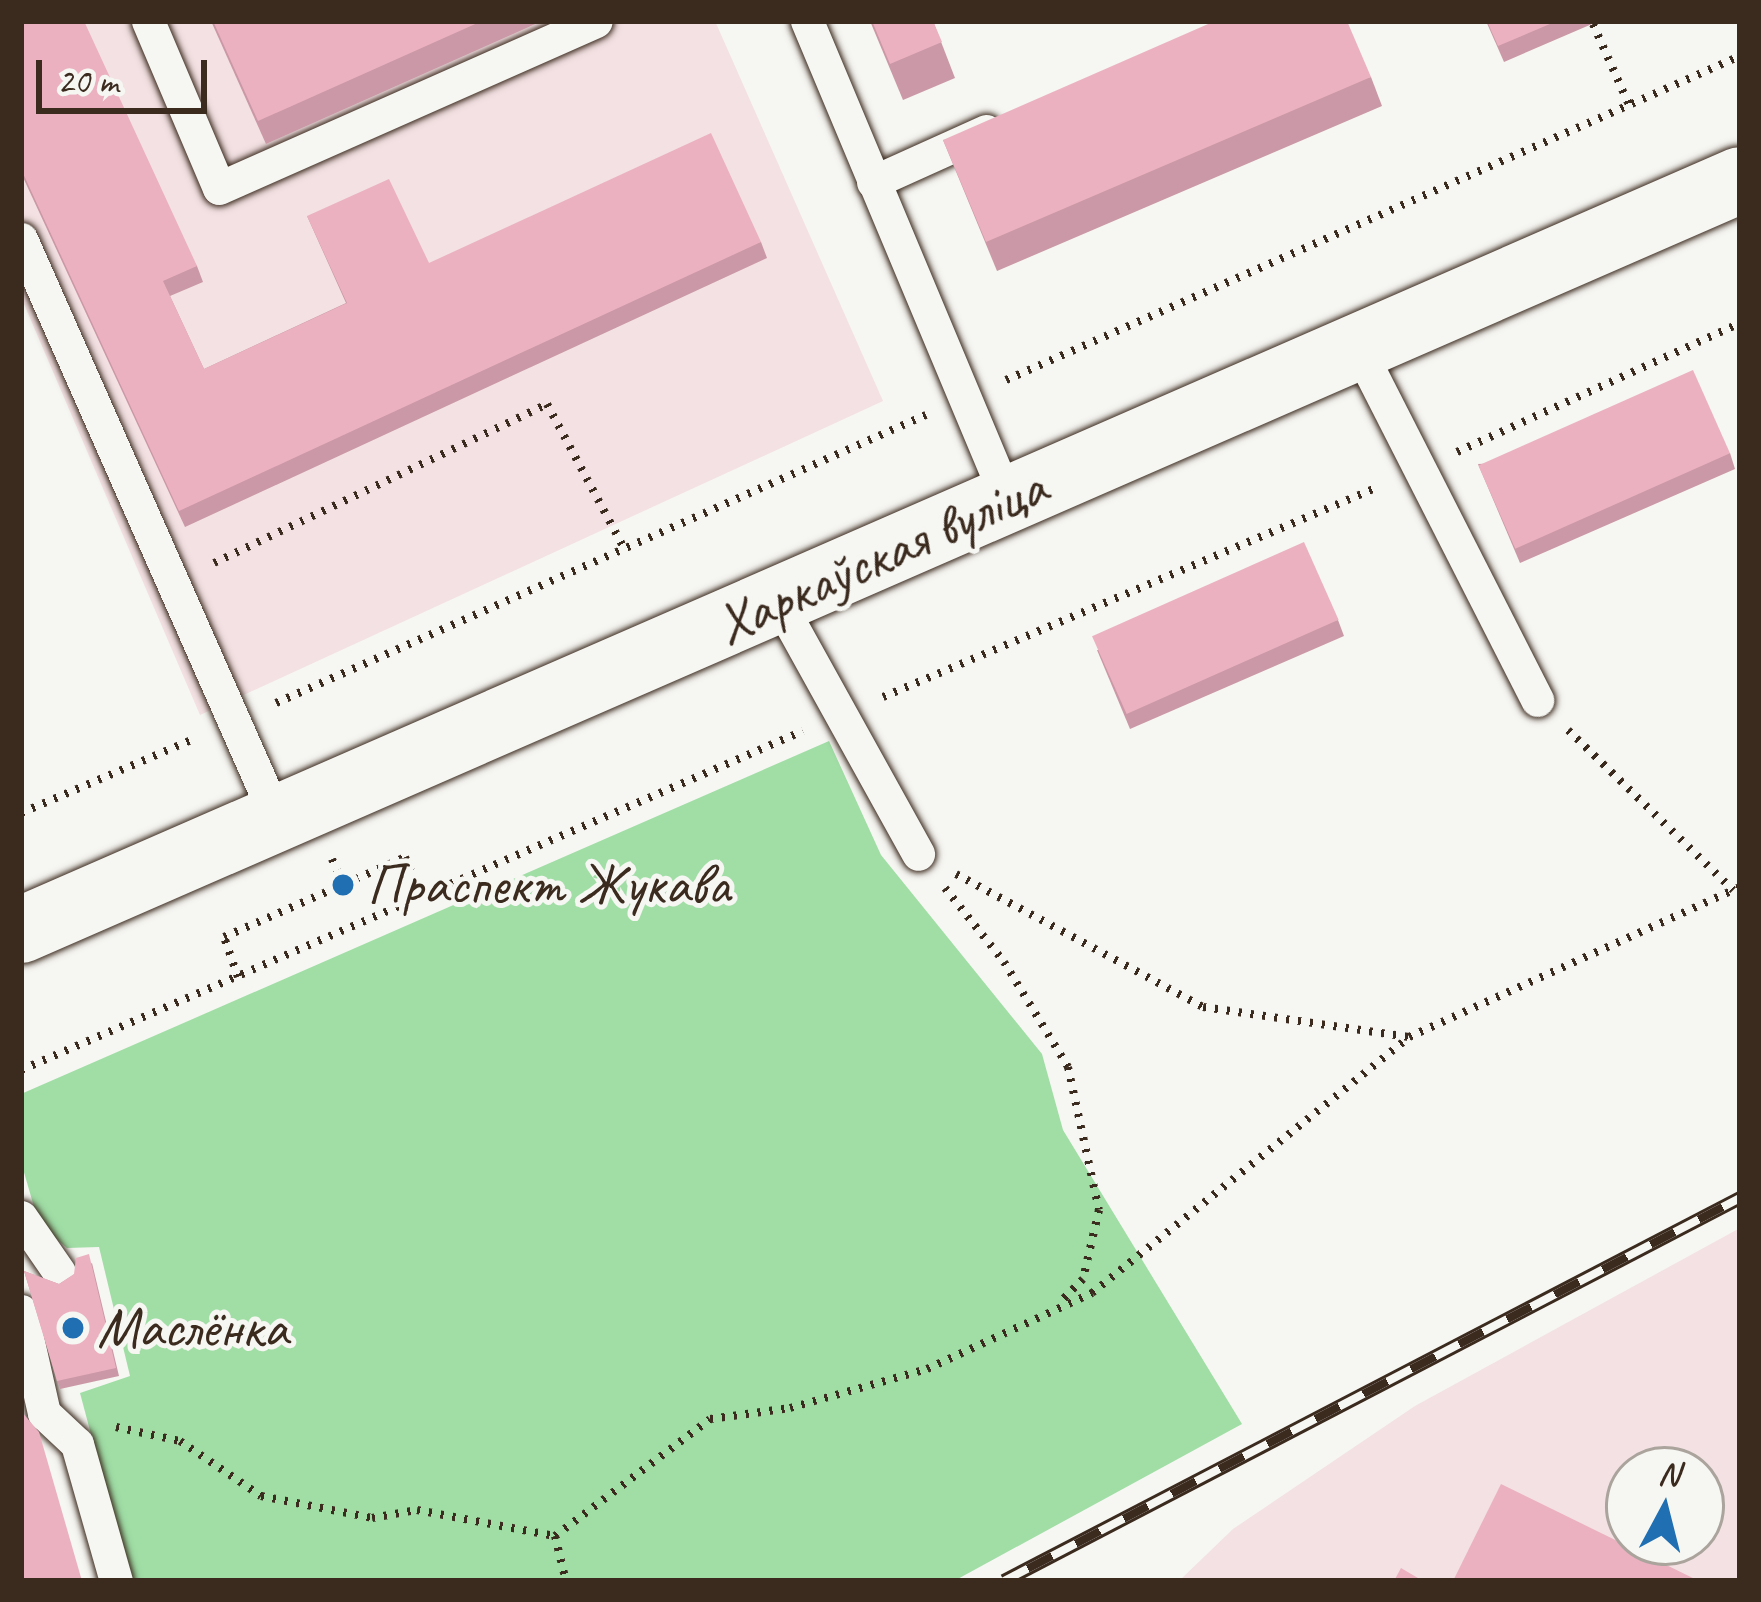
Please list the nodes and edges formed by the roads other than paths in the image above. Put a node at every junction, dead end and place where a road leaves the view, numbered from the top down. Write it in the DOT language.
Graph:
graph roads {
  1 [pos="148,21"];
  2 [pos="596,21"];
  3 [pos="816,24"];
  4 [pos="1019,116"];
  5 [pos="1740,180"];
  6 [pos="873,182"];
  7 [pos="21,239"];
  8 [pos="1358,349"];
  9 [pos="1008,501"];
  10 [pos="778,601"];
  11 [pos="1537,700"];
  12 [pos="277,819"];
  13 [pos="918,854"];
  14 [pos="21,930"];
  15 [pos="21,1216"];
  16 [pos="59,1272"];
  17 [pos="21,1311"];
  18 [pos="116,1581"];
  1 -- 2 [label="lane"];
  3 -- 6 [label="lane"];
  4 -- 6 [label="lane"];
  5 -- 8 [label="main road, Харкаўская вуліца"];
  6 -- 9 [label="lane"];
  7 -- 12 [label="lane"];
  8 -- 9 [label="main road, Харкаўская вуліца"];
  8 -- 11 [label="lane"];
  9 -- 10 [label="main road, Харкаўская вуліца"];
  10 -- 12 [label="main road, Харкаўская вуліца"];
  10 -- 13 [label="lane"];
  12 -- 14 [label="main road, Харкаўская вуліца"];
  15 -- 16 [label="lane"];
  17 -- 18 [label="lane"];
}
